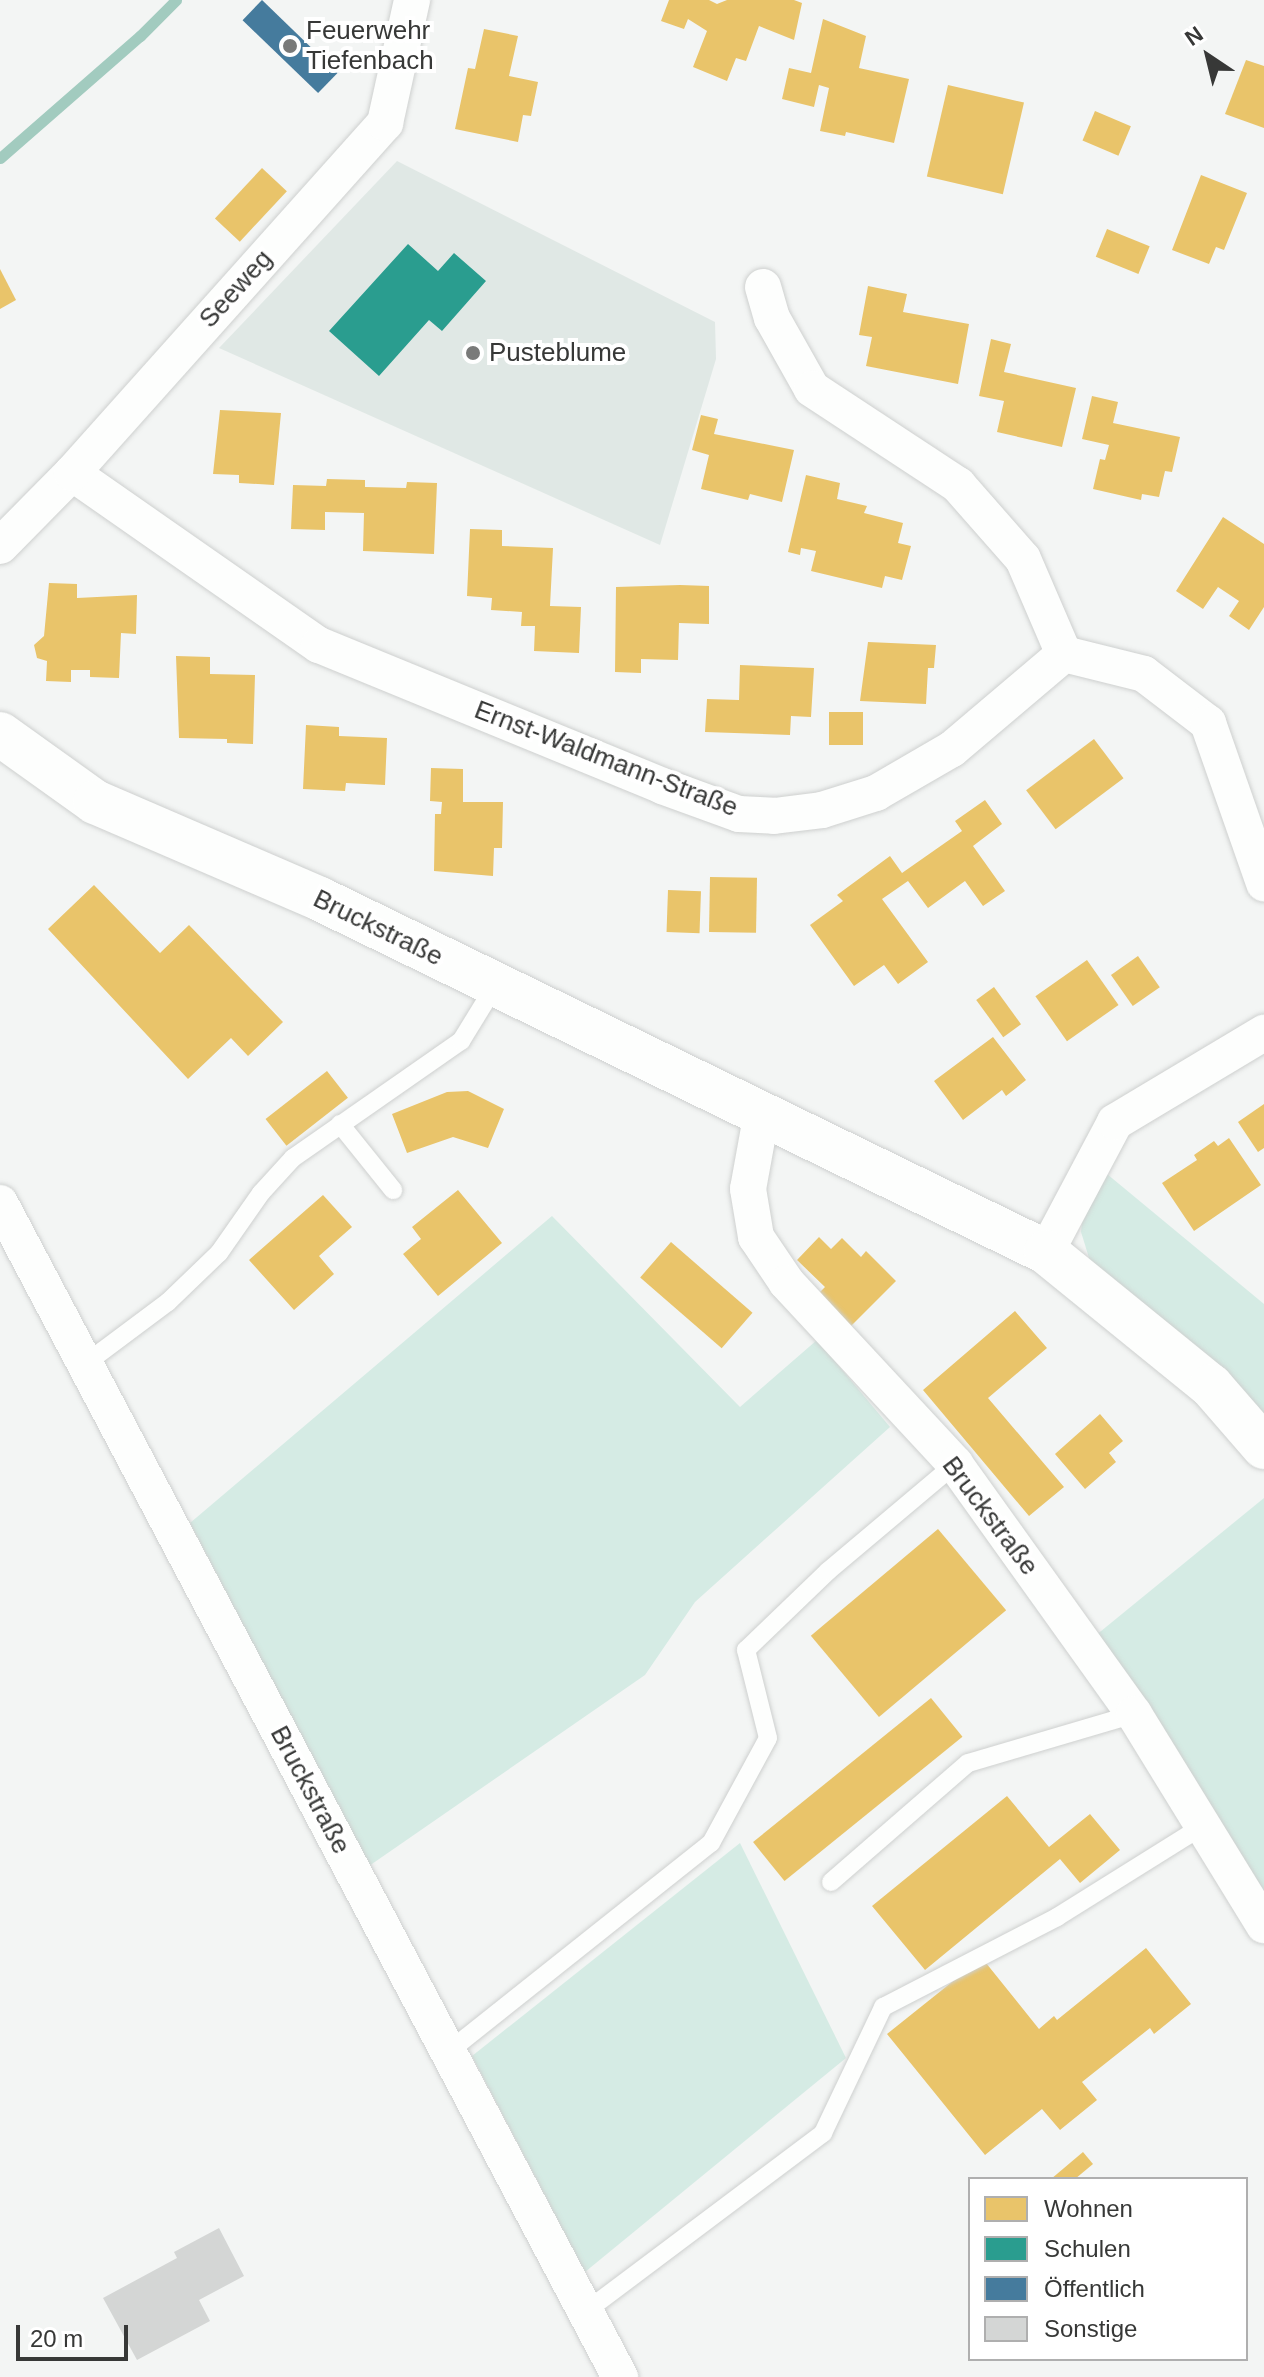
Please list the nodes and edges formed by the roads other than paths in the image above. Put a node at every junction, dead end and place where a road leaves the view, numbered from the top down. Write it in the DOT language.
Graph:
graph roads {
  1 [pos="412,0"];
  2 [pos="763,287"];
  3 [pos="72,473"];
  4 [pos="0,546"];
  5 [pos="1064,654"];
  6 [pos="0,734"];
  7 [pos="1264,883"];
  8 [pos="496,984"];
  9 [pos="1264,1033"];
  10 [pos="762,1112"];
  11 [pos="340,1124"];
  12 [pos="393,1190"];
  13 [pos="0,1203"];
  14 [pos="1046,1252"];
  15 [pos="85,1364"];
  16 [pos="1264,1447"];
  17 [pos="955,1464"];
  18 [pos="1134,1714"];
  19 [pos="1204,1825"];
  20 [pos="831,1882"];
  21 [pos="1264,1925"];
  22 [pos="448,2052"];
  23 [pos="585,2312"];
  24 [pos="620,2377"];
  1 -- 3 [label="street, Seeweg"];
  2 -- 5 [label="street"];
  3 -- 4 [label="street, Seeweg"];
  3 -- 5 [label="street, Ernst-Waldmann-Straße"];
  5 -- 7 [label="street"];
  6 -- 8 [label="street, Bruckstraße"];
  8 -- 10 [label="street, Bruckstraße"];
  8 -- 11 [label="lane"];
  9 -- 14 [label="street"];
  10 -- 14 [label="street, Bruckstraße"];
  10 -- 17 [label="street, Bruckstraße"];
  11 -- 12 [label="lane"];
  11 -- 15 [label="lane"];
  13 -- 15 [label="street, Bruckstraße"];
  14 -- 16 [label="street, Bruckstraße"];
  15 -- 22 [label="street, Bruckstraße"];
  17 -- 18 [label="street, Bruckstraße"];
  17 -- 22 [label="lane"];
  18 -- 19 [label="street, Bruckstraße"];
  18 -- 20 [label="lane"];
  19 -- 21 [label="street, Bruckstraße"];
  19 -- 23 [label="lane"];
  22 -- 23 [label="street, Bruckstraße"];
  23 -- 24 [label="street, Bruckstraße"];
}
